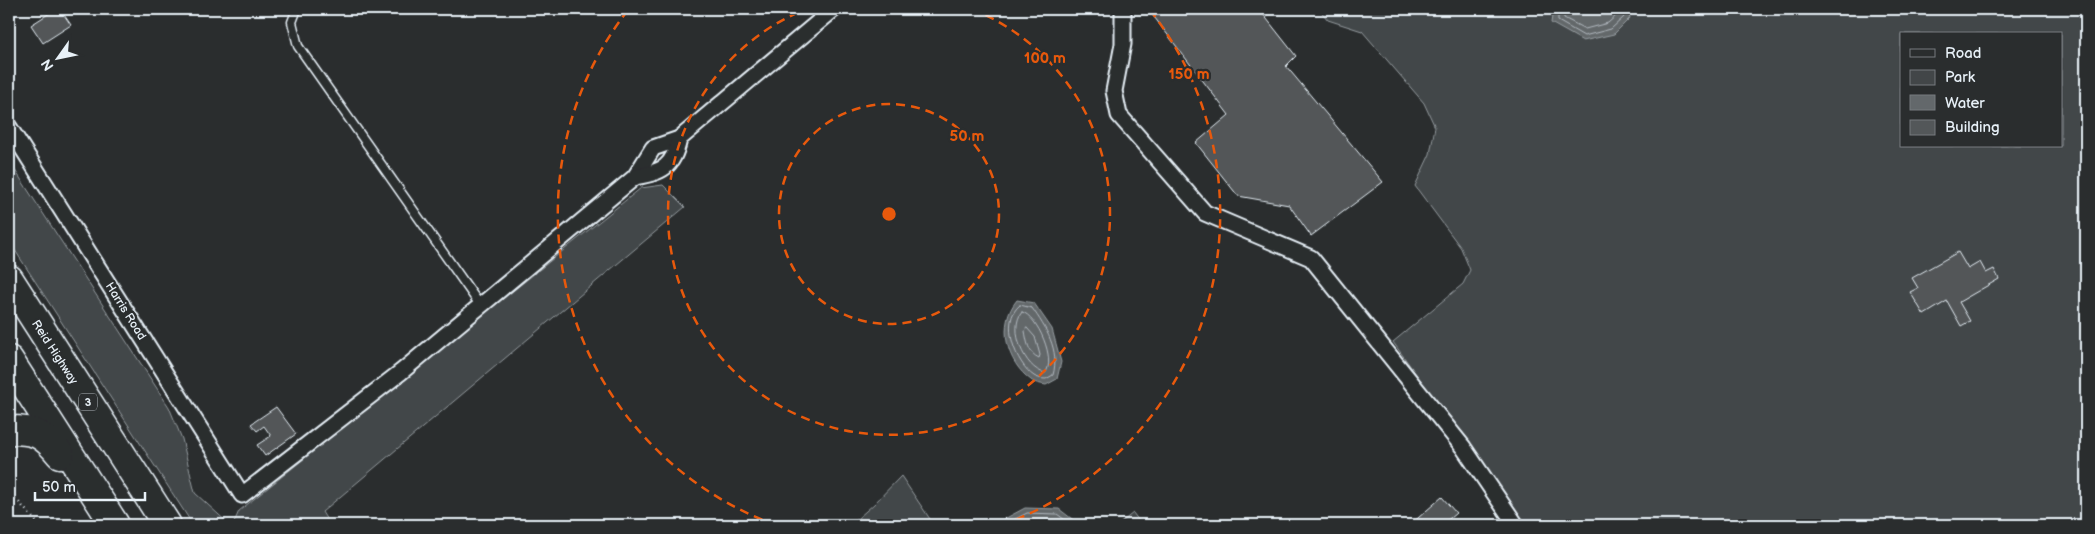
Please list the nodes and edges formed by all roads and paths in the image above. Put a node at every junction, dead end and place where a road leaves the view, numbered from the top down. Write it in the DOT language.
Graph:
graph roads {
  1 [pos="297,9"];
  2 [pos="834,9"];
  3 [pos="1123,9"];
  4 [pos="9,127"];
  5 [pos="680,139"];
  6 [pos="635,177"];
  7 [pos="9,279"];
  8 [pos="480,305"];
  9 [pos="9,360"];
  10 [pos="9,430"];
  11 [pos="9,491"];
  12 [pos="114,524"];
  13 [pos="39,525"];
  14 [pos="167,525"];
  15 [pos="1516,525"];
  1 -- 8 [label="lane"];
  2 -- 5 [label="street"];
  3 -- 15 [label="street"];
  4 -- 8 [label="street, Harris Road"];
  5 -- 6 [label="street"];
  5 -- 6 [label="street"];
  6 -- 8 [label="street"];
  7 -- 14 [label="highway, Reid Highway / 3"];
  9 -- 12 [label="highway"];
  10 -- 12 [label="highway"];
  11 -- 13 [label="path"];
}
